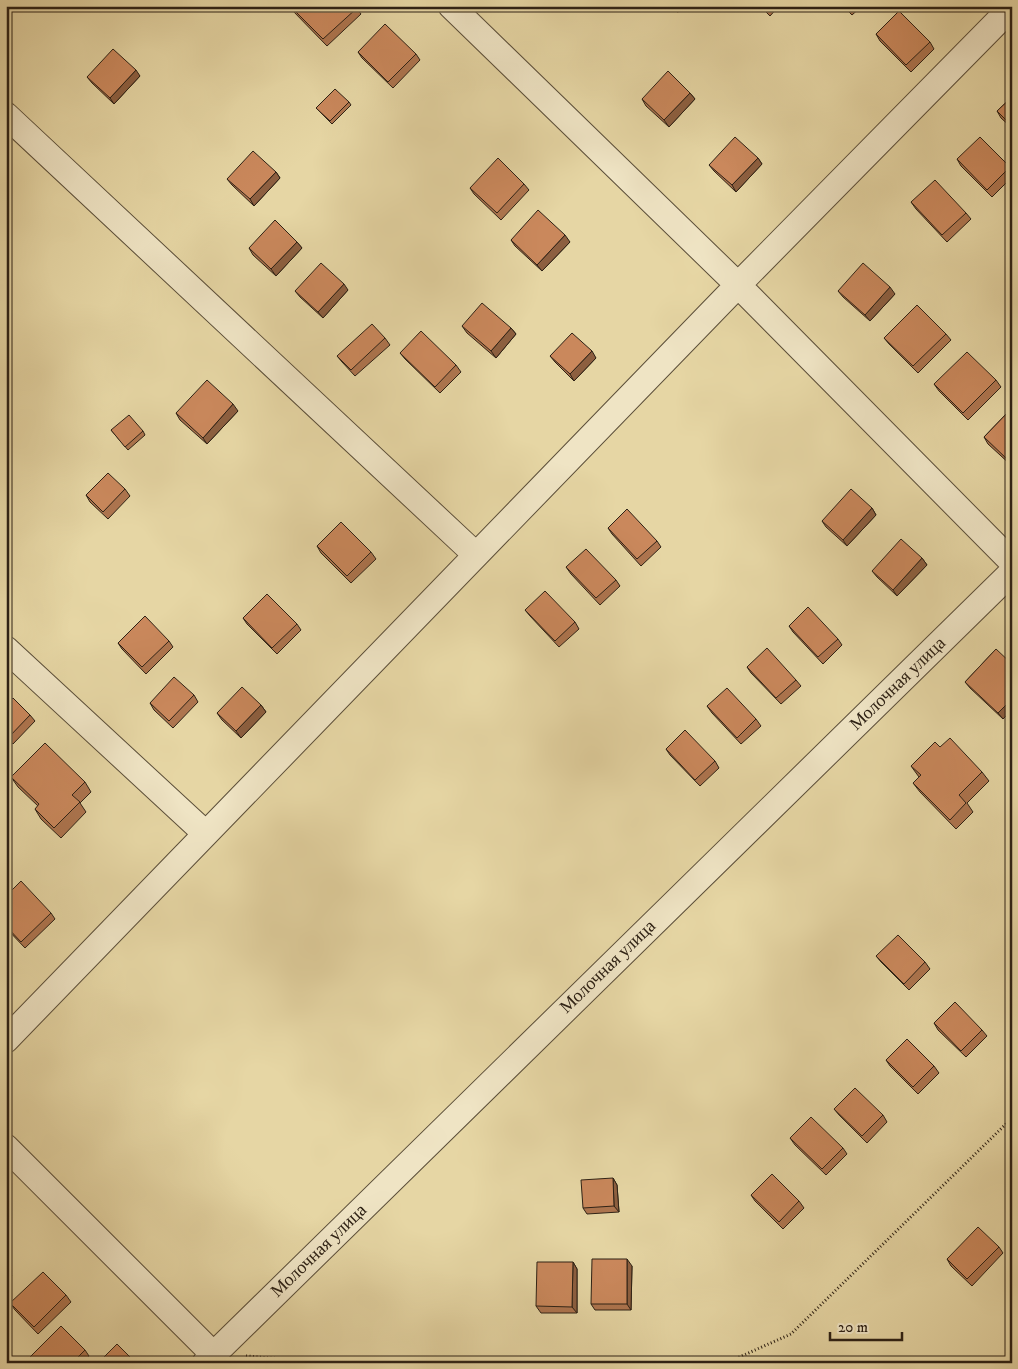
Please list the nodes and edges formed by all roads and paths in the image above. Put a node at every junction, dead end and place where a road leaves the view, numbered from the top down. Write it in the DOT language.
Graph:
graph roads {
  1 [pos="451,6"];
  2 [pos="1012,7"];
  3 [pos="6,115"];
  4 [pos="738,285"];
  5 [pos="475,554"];
  6 [pos="1012,562"];
  7 [pos="1012,572"];
  8 [pos="6,649"];
  9 [pos="205,833"];
  10 [pos="6,1040"];
  11 [pos="1012,1118"];
  12 [pos="6,1147"];
  13 [pos="209,1358"];
  14 [pos="333,1363"];
  15 [pos="726,1363"];
  1 -- 4 [label="street"];
  2 -- 4 [label="street"];
  3 -- 5 [label="street"];
  4 -- 5 [label="street"];
  4 -- 6 [label="street"];
  5 -- 9 [label="street"];
  7 -- 13 [label="street, Молочная улица"];
  8 -- 9 [label="street"];
  9 -- 10 [label="street"];
  11 -- 15 [label="path"];
  12 -- 13 [label="street"];
  13 -- 14 [label="path"];
}
